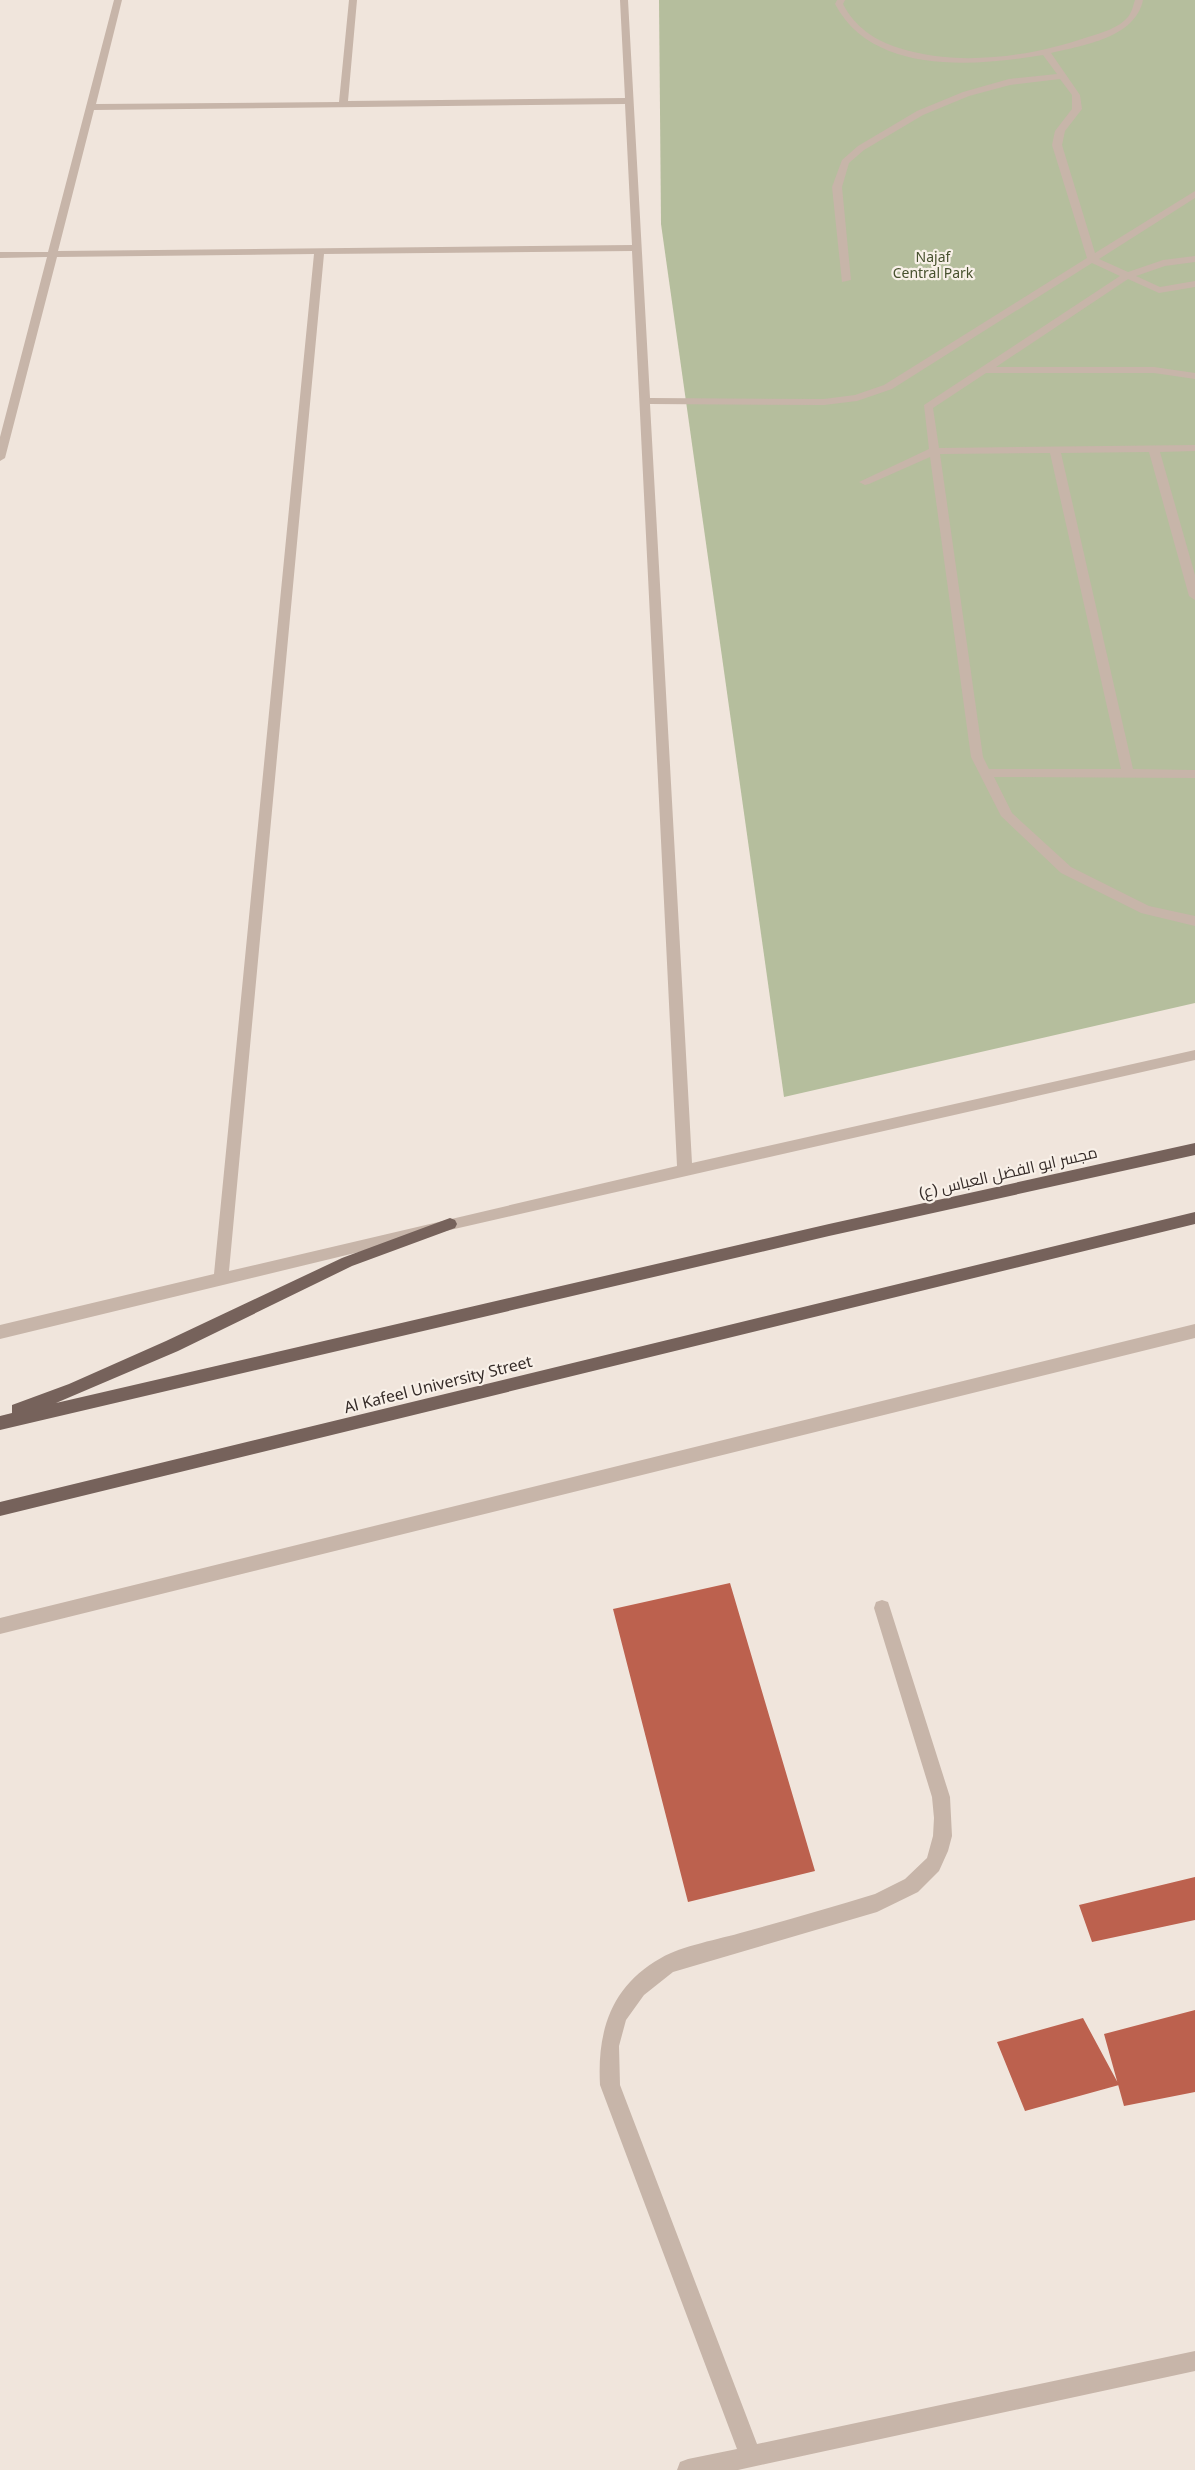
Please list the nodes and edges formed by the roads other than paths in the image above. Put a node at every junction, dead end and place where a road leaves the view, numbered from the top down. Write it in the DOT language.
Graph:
graph roads {
  1 [pos="118,0"];
  2 [pos="353,0"];
  3 [pos="624,0"];
  4 [pos="841,0"];
  5 [pos="1138,0"];
  6 [pos="1047,54"];
  7 [pos="1063,76"];
  8 [pos="629,101"];
  9 [pos="344,104"];
  10 [pos="90,107"];
  11 [pos="1195,194"];
  12 [pos="637,248"];
  13 [pos="319,252"];
  14 [pos="0,255"];
  15 [pos="51,255"];
  16 [pos="1092,258"];
  17 [pos="1195,259"];
  18 [pos="1128,275"];
  19 [pos="846,280"];
  20 [pos="1195,284"];
  21 [pos="984,370"];
  22 [pos="1195,376"];
  23 [pos="645,401"];
  24 [pos="4,424"];
  25 [pos="1195,448"];
  26 [pos="1055,449"];
  27 [pos="1154,449"];
  28 [pos="934,451"];
  29 [pos="0,458"];
  30 [pos="865,482"];
  31 [pos="1195,597"];
  32 [pos="985,773"];
  33 [pos="1128,774"];
  34 [pos="1195,774"];
  35 [pos="1195,921"];
  36 [pos="1195,1055"];
  37 [pos="1195,1149"];
  38 [pos="685,1170"];
  39 [pos="1195,1218"];
  40 [pos="450,1224"];
  41 [pos="221,1280"];
  42 [pos="1195,1331"];
  43 [pos="0,1332"];
  44 [pos="0,1417"];
  45 [pos="0,1423"];
  46 [pos="0,1509"];
  47 [pos="882,1608"];
  48 [pos="0,1626"];
  49 [pos="1195,2361"];
  50 [pos="751,2456"];
  51 [pos="688,2470"];
  1 -- 10 [label="street"];
  2 -- 9 [label="street"];
  3 -- 8 [label="street"];
  4 -- 6 [label="street"];
  5 -- 6 [label="street"];
  6 -- 7 [label="street"];
  7 -- 16 [label="street"];
  7 -- 19 [label="street"];
  8 -- 9 [label="street"];
  8 -- 12 [label="street"];
  9 -- 10 [label="street"];
  10 -- 15 [label="street"];
  11 -- 16 [label="street"];
  12 -- 13 [label="street"];
  12 -- 23 [label="street"];
  13 -- 15 [label="street"];
  13 -- 41 [label="street"];
  14 -- 15 [label="street"];
  15 -- 24 [label="street"];
  16 -- 18 [label="street"];
  16 -- 23 [label="street"];
  17 -- 18 [label="street"];
  18 -- 20 [label="street"];
  18 -- 21 [label="street"];
  21 -- 22 [label="street"];
  21 -- 28 [label="street"];
  23 -- 38 [label="street"];
  24 -- 29 [label="street"];
  25 -- 27 [label="street"];
  26 -- 27 [label="street"];
  26 -- 28 [label="street"];
  26 -- 33 [label="street"];
  27 -- 31 [label="street"];
  28 -- 30 [label="street"];
  28 -- 32 [label="street"];
  32 -- 33 [label="street"];
  32 -- 35 [label="street"];
  33 -- 34 [label="street"];
  36 -- 38 [label="street"];
  37 -- 45 [label="main road, مجسر ابو الفضل العباس (ع)"];
  38 -- 40 [label="street"];
  39 -- 46 [label="main road, Al Kafeel University Street"];
  40 -- 41 [label="street"];
  40 -- 44 [label="main road"];
  41 -- 43 [label="street"];
  42 -- 48 [label="street"];
  47 -- 50 [label="street"];
  49 -- 50 [label="street"];
  50 -- 51 [label="street"];
}
